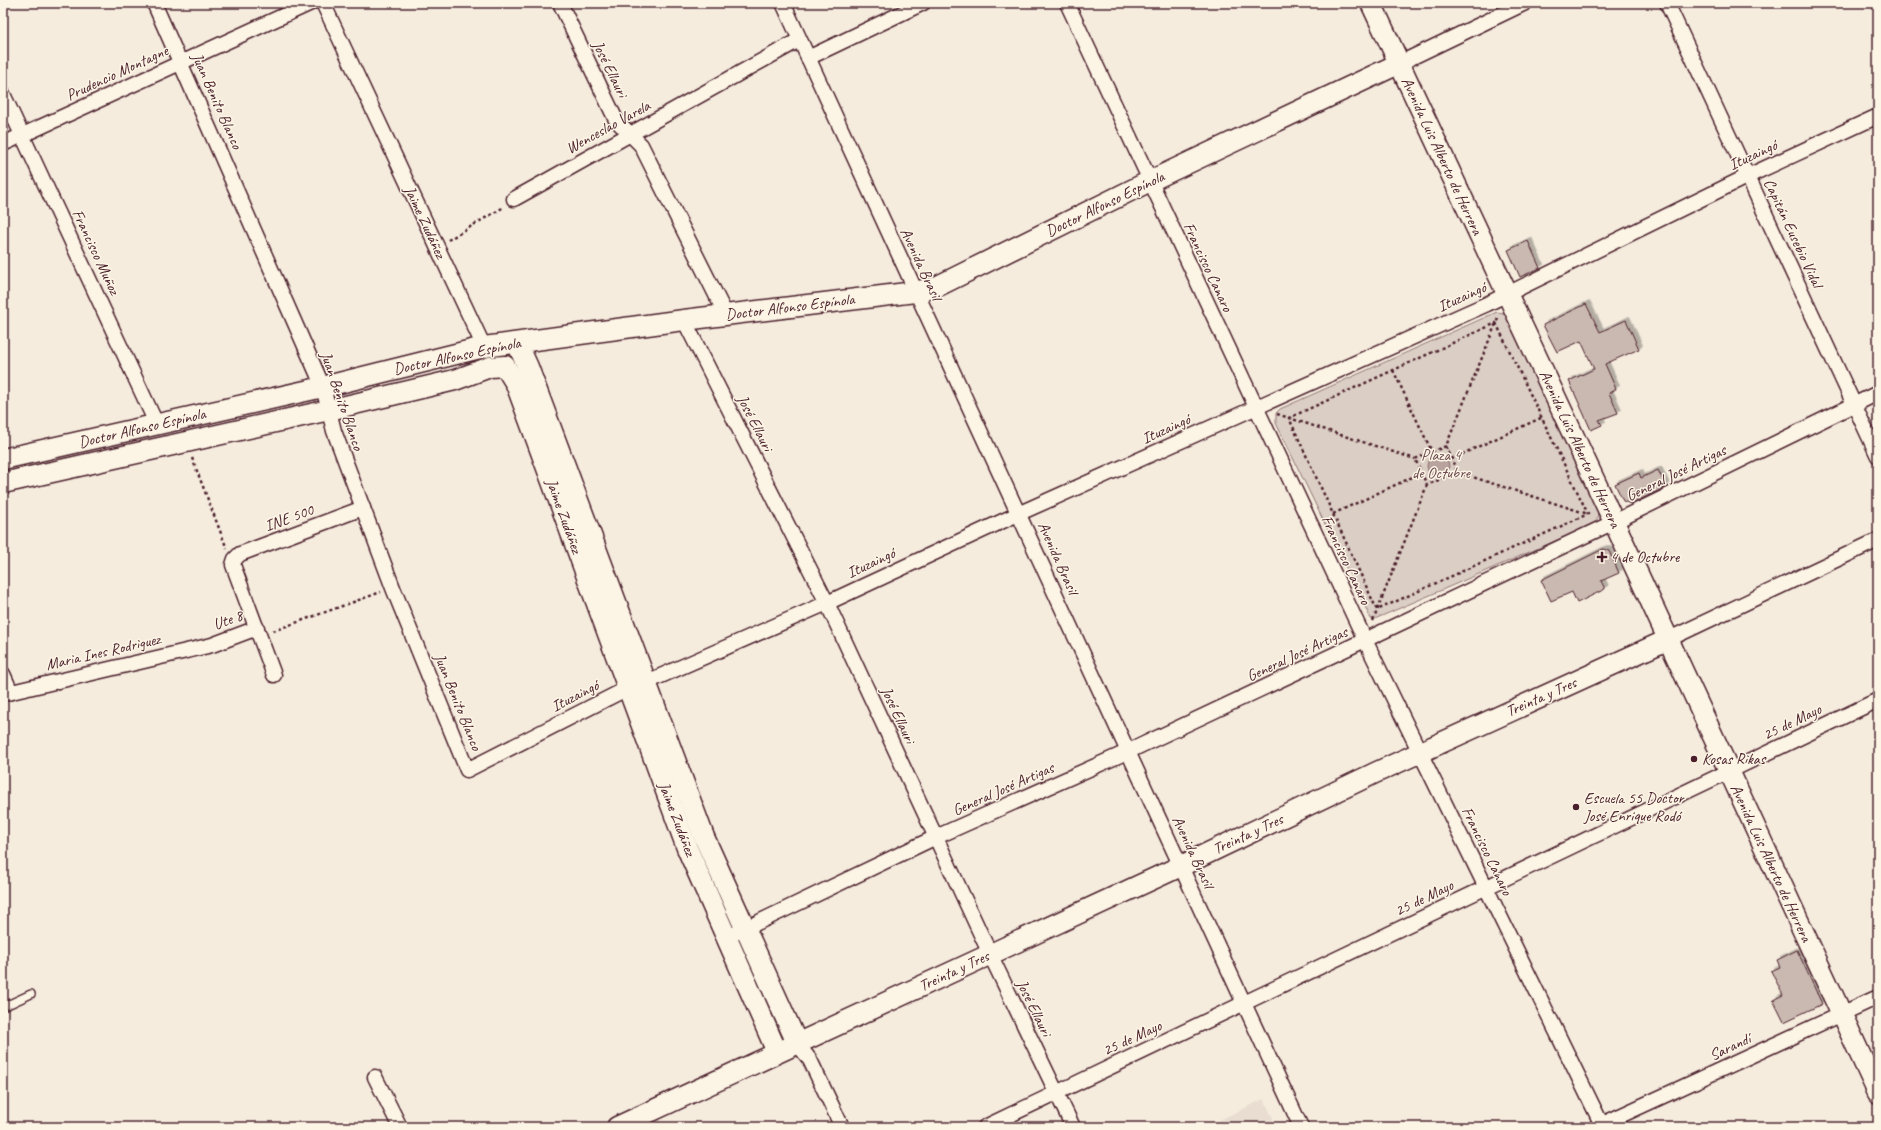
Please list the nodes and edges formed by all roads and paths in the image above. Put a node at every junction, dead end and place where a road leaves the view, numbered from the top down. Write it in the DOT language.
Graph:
graph roads {
  1 [pos="154,3"];
  2 [pos="311,3"];
  3 [pos="323,3"];
  4 [pos="560,3"];
  5 [pos="783,3"];
  6 [pos="922,3"];
  7 [pos="1067,3"];
  8 [pos="1371,3"];
  9 [pos="1525,3"];
  10 [pos="1667,3"];
  11 [pos="799,40"];
  12 [pos="808,58"];
  13 [pos="181,62"];
  14 [pos="1398,64"];
  15 [pos="3,94"];
  16 [pos="1878,116"];
  17 [pos="629,134"];
  18 [pos="23,135"];
  19 [pos="3,144"];
  20 [pos="1748,176"];
  21 [pos="1150,181"];
  22 [pos="514,199"];
  23 [pos="437,247"];
  24 [pos="915,292"];
  25 [pos="1507,295"];
  26 [pos="726,315"];
  27 [pos="684,320"];
  28 [pos="1496,323"];
  29 [pos="517,343"];
  30 [pos="484,347"];
  31 [pos="498,366"];
  32 [pos="1393,370"];
  33 [pos="323,386"];
  34 [pos="1878,393"];
  35 [pos="1854,404"];
  36 [pos="1256,407"];
  37 [pos="329,410"];
  38 [pos="1289,418"];
  39 [pos="1541,418"];
  40 [pos="157,425"];
  41 [pos="186,443"];
  42 [pos="1446,446"];
  43 [pos="1432,452"];
  44 [pos="1878,456"];
  45 [pos="3,459"];
  46 [pos="1415,459"];
  47 [pos="1451,459"];
  48 [pos="1457,472"];
  49 [pos="1422,473"];
  50 [pos="3,483"];
  51 [pos="1426,485"];
  52 [pos="363,508"];
  53 [pos="1020,513"];
  54 [pos="1333,514"];
  55 [pos="1588,514"];
  56 [pos="1614,522"];
  57 [pos="1878,540"];
  58 [pos="233,565"];
  59 [pos="393,588"];
  60 [pos="827,603"];
  61 [pos="1377,610"];
  62 [pos="258,632"];
  63 [pos="1365,640"];
  64 [pos="1667,640"];
  65 [pos="212,645"];
  66 [pos="3,674"];
  67 [pos="274,675"];
  68 [pos="647,682"];
  69 [pos="628,688"];
  70 [pos="7,693"];
  71 [pos="1878,700"];
  72 [pos="1127,752"];
  73 [pos="1419,753"];
  74 [pos="467,770"];
  75 [pos="1728,772"];
  76 [pos="936,838"];
  77 [pos="1181,866"];
  78 [pos="1485,887"];
  79 [pos="746,928"];
  80 [pos="727,937"];
  81 [pos="990,954"];
  82 [pos="31,994"];
  83 [pos="1878,997"];
  84 [pos="1245,1003"];
  85 [pos="3,1007"];
  86 [pos="1842,1014"];
  87 [pos="797,1043"];
  88 [pos="777,1052"];
  89 [pos="374,1077"];
  90 [pos="1056,1093"];
  91 [pos="1878,1093"];
  92 [pos="1600,1126"];
  93 [pos="400,1127"];
  94 [pos="617,1127"];
  95 [pos="842,1127"];
  96 [pos="985,1127"];
  97 [pos="1073,1127"];
  98 [pos="1301,1127"];
  1 -- 13 [label="street, Juan Benito Blanco"];
  2 -- 13 [label="street, Prudencio Montagne"];
  3 -- 23 [label="street, Jaime Zudáñez"];
  4 -- 17 [label="street, José Ellauri"];
  5 -- 11 [label="street, Avenida Brasil"];
  6 -- 12 [label="street"];
  7 -- 21 [label="street, Francisco Canaro"];
  8 -- 14 [label="street, Avenida Luis Alberto de Herrera"];
  9 -- 14 [label="street, Doctor Alfonso Espínola"];
  10 -- 20 [label="street, Capitán Eusebio Vidal"];
  11 -- 12 [label="street, Avenida Brasil"];
  11 -- 17 [label="street, Wenceslao Varela"];
  12 -- 24 [label="street, Avenida Brasil"];
  13 -- 18 [label="street, Prudencio Montagne"];
  13 -- 33 [label="street, Juan Benito Blanco"];
  14 -- 21 [label="street, Doctor Alfonso Espínola"];
  14 -- 25 [label="street, Avenida Luis Alberto de Herrera"];
  15 -- 18 [label="street, Francisco Muñoz"];
  16 -- 20 [label="street, Ituzaingó"];
  17 -- 22 [label="street, Wenceslao Varela"];
  17 -- 26 [label="street, José Ellauri"];
  18 -- 19 [label="street, Prudencio Montagne"];
  18 -- 40 [label="street, Francisco Muñoz"];
  20 -- 25 [label="street, Ituzaingó"];
  20 -- 35 [label="street, Capitán Eusebio Vidal"];
  21 -- 24 [label="street, Doctor Alfonso Espínola"];
  21 -- 36 [label="street, Francisco Canaro"];
  22 -- 23 [label="path"];
  23 -- 30 [label="street, Jaime Zudáñez"];
  24 -- 26 [label="street, Doctor Alfonso Espínola"];
  24 -- 53 [label="street, Avenida Brasil"];
  25 -- 28 [label="path"];
  25 -- 36 [label="street, Ituzaingó"];
  25 -- 56 [label="street, Avenida Luis Alberto de Herrera"];
  26 -- 27 [label="street, Doctor Alfonso Espínola"];
  27 -- 29 [label="street, Doctor Alfonso Espínola"];
  27 -- 60 [label="street, José Ellauri"];
  28 -- 32 [label="path"];
  28 -- 39 [label="path"];
  28 -- 42 [label="path"];
  29 -- 30 [label="street, Doctor Alfonso Espínola"];
  29 -- 31 [label="street"];
  29 -- 68 [label="street, Jaime Zudáñez"];
  30 -- 31 [label="street, Jaime Zudáñez"];
  30 -- 33 [label="street, Doctor Alfonso Espínola"];
  31 -- 37 [label="street, Doctor Alfonso Espínola"];
  31 -- 69 [label="street, Jaime Zudáñez"];
  32 -- 38 [label="path"];
  32 -- 43 [label="path"];
  33 -- 37 [label="street, Juan Benito Blanco"];
  33 -- 40 [label="street, Doctor Alfonso Espínola"];
  34 -- 35 [label="street, General José Artigas"];
  35 -- 44 [label="street, Capitán Eusebio Vidal"];
  35 -- 56 [label="street, General José Artigas"];
  36 -- 38 [label="path"];
  36 -- 53 [label="street, Ituzaingó"];
  36 -- 63 [label="street, Francisco Canaro"];
  37 -- 41 [label="street, Doctor Alfonso Espínola"];
  37 -- 52 [label="street, Juan Benito Blanco"];
  38 -- 46 [label="path"];
  38 -- 54 [label="path"];
  39 -- 47 [label="path"];
  39 -- 55 [label="path"];
  40 -- 45 [label="street, Doctor Alfonso Espínola"];
  41 -- 50 [label="street, Doctor Alfonso Espínola"];
  41 -- 58 [label="path"];
  42 -- 43 [label="path"];
  42 -- 47 [label="path"];
  43 -- 46 [label="path"];
  46 -- 49 [label="path"];
  47 -- 48 [label="path"];
  48 -- 51 [label="path"];
  48 -- 55 [label="path"];
  49 -- 51 [label="path"];
  49 -- 54 [label="path"];
  51 -- 61 [label="path"];
  52 -- 58 [label="street, INE 500"];
  52 -- 59 [label="street, Juan Benito Blanco"];
  53 -- 60 [label="street, Ituzaingó"];
  53 -- 72 [label="street, Avenida Brasil"];
  54 -- 61 [label="path"];
  55 -- 56 [label="path"];
  55 -- 61 [label="path"];
  56 -- 63 [label="street, General José Artigas"];
  56 -- 64 [label="street, Avenida Luis Alberto de Herrera"];
  57 -- 64 [label="street, Treinta y Tres"];
  58 -- 62 [label="street"];
  59 -- 62 [label="path"];
  59 -- 74 [label="street, Juan Benito Blanco"];
  60 -- 68 [label="street, Ituzaingó"];
  60 -- 76 [label="street, José Ellauri"];
  61 -- 63 [label="path"];
  62 -- 65 [label="street, Ute 8"];
  62 -- 67 [label="street"];
  63 -- 72 [label="street, General José Artigas"];
  63 -- 73 [label="street, Francisco Canaro"];
  64 -- 73 [label="street, Treinta y Tres"];
  64 -- 75 [label="street, Avenida Luis Alberto de Herrera"];
  65 -- 70 [label="street, Maria Ines Rodriguez"];
  66 -- 70 [label="street"];
  68 -- 69 [label="street, Ituzaingó"];
  68 -- 79 [label="street, Jaime Zudáñez"];
  69 -- 74 [label="street, Ituzaingó"];
  69 -- 80 [label="street, Jaime Zudáñez"];
  71 -- 75 [label="street, 25 de Mayo"];
  72 -- 76 [label="street, General José Artigas"];
  72 -- 77 [label="street, Avenida Brasil"];
  73 -- 77 [label="street, Treinta y Tres"];
  73 -- 78 [label="street, Francisco Canaro"];
  75 -- 78 [label="street, 25 de Mayo"];
  75 -- 86 [label="street, Avenida Luis Alberto de Herrera"];
  76 -- 79 [label="street, General José Artigas"];
  76 -- 81 [label="street, José Ellauri"];
  77 -- 81 [label="street, Treinta y Tres"];
  77 -- 84 [label="street, Avenida Brasil"];
  78 -- 84 [label="street, 25 de Mayo"];
  78 -- 92 [label="street, Francisco Canaro"];
  79 -- 80 [label="street, General José Artigas"];
  79 -- 87 [label="street, Jaime Zudáñez"];
  80 -- 88 [label="street, Jaime Zudáñez"];
  81 -- 87 [label="street, Treinta y Tres"];
  81 -- 90 [label="street, José Ellauri"];
  82 -- 85 [label="lane"];
  83 -- 86 [label="street, Sarandí"];
  84 -- 90 [label="street, 25 de Mayo"];
  84 -- 98 [label="street, Avenida Brasil"];
  86 -- 91 [label="street, Avenida Luis Alberto de Herrera"];
  86 -- 92 [label="street, Sarandí"];
  87 -- 88 [label="street, Treinta y Tres"];
  87 -- 95 [label="street, Jaime Zudáñez"];
  88 -- 94 [label="street, Treinta y Tres"];
  89 -- 93 [label="street"];
  90 -- 96 [label="street, 25 de Mayo"];
  90 -- 97 [label="street, José Ellauri"];
}
